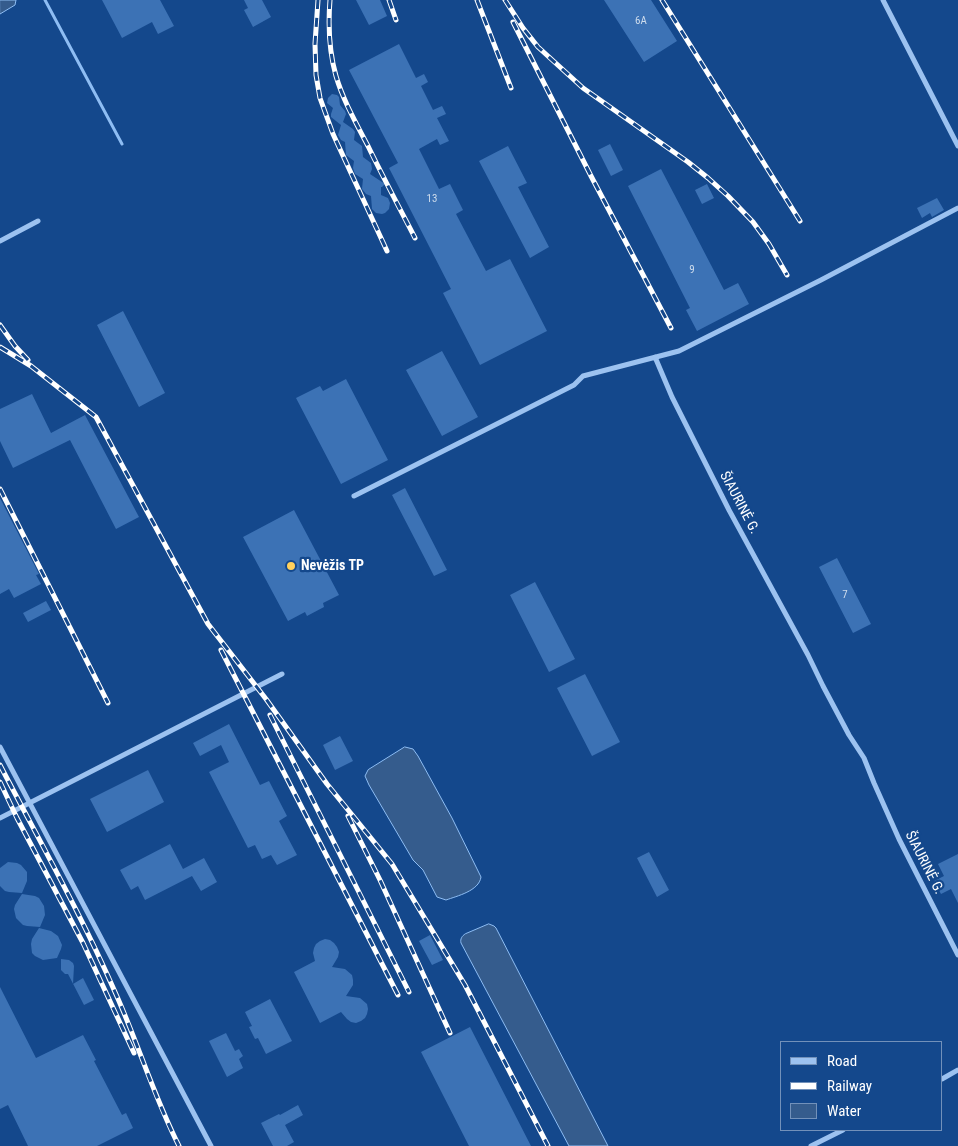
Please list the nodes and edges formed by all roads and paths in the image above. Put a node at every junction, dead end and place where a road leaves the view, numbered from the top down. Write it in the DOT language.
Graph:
graph roads {
  1 [pos="883,0"];
  2 [pos="958,146"];
  3 [pos="958,208"];
  4 [pos="38,221"];
  5 [pos="0,241"];
  6 [pos="655,357"];
  7 [pos="354,496"];
  8 [pos="282,674"];
  9 [pos="0,747"];
  10 [pos="30,803"];
  11 [pos="0,818"];
  12 [pos="958,955"];
  13 [pos="958,1070"];
  14 [pos="943,1078"];
  15 [pos="841,1131"];
  16 [pos="211,1146"];
  17 [pos="811,1146"];
  1 -- 2 [label="street"];
  3 -- 6 [label="street"];
  4 -- 5 [label="street"];
  6 -- 7 [label="street"];
  6 -- 12 [label="street, ŠIAURINĖ G."];
  8 -- 10 [label="street"];
  9 -- 10 [label="street"];
  10 -- 11 [label="street"];
  10 -- 16 [label="street"];
  13 -- 14 [label="street"];
  15 -- 17 [label="street"];
}
